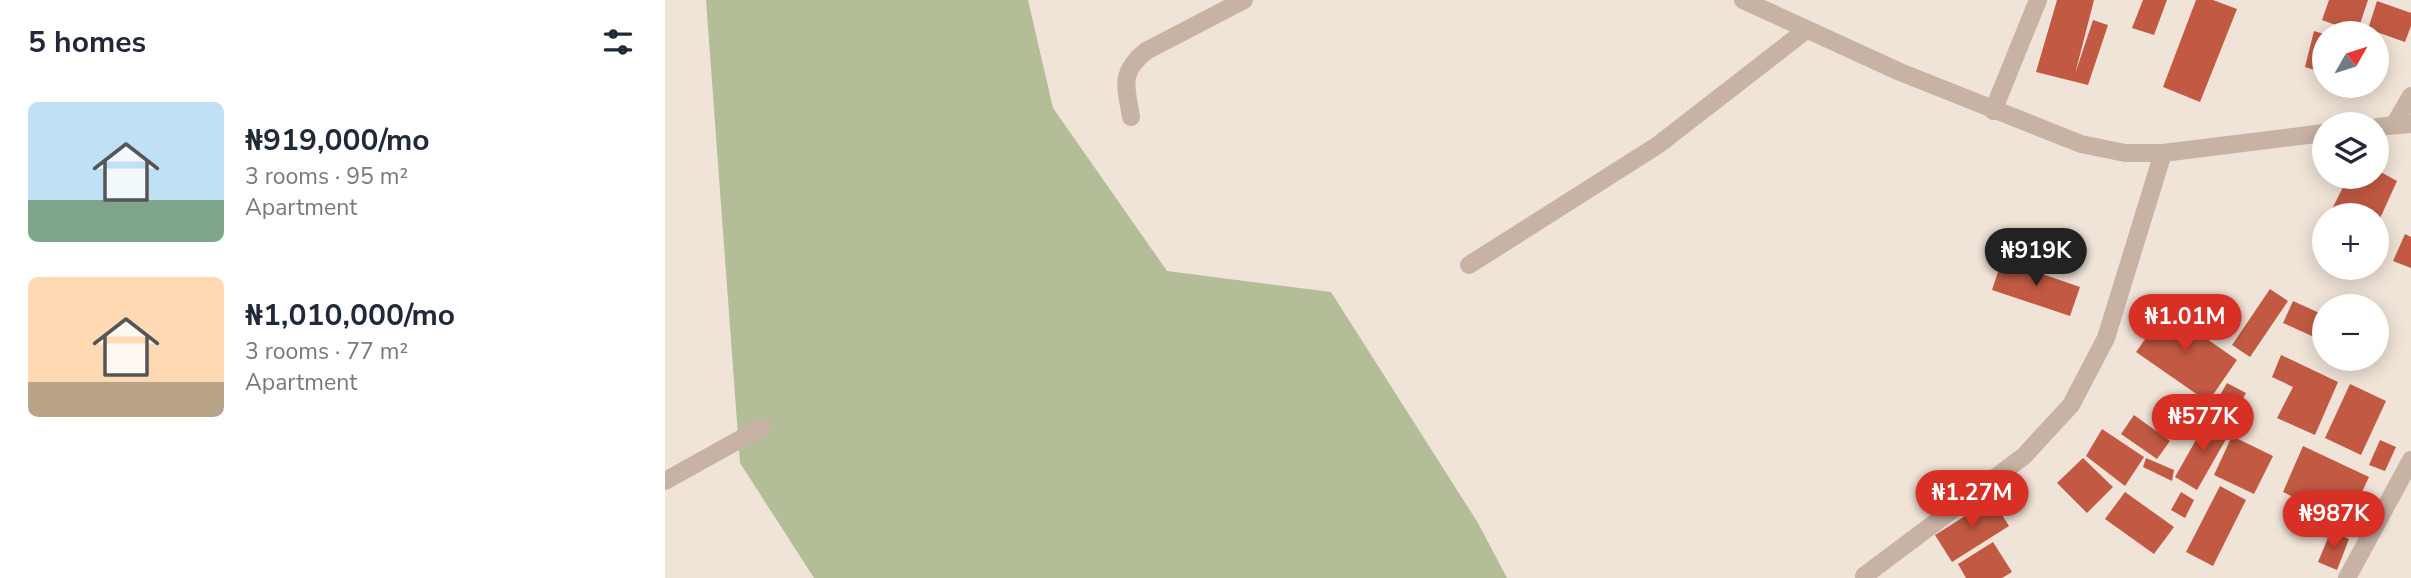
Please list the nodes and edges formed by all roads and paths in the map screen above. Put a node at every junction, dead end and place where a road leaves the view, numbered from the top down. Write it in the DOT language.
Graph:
graph roads {
  1 [pos="1244,0"];
  2 [pos="1743,0"];
  3 [pos="2038,0"];
  4 [pos="1805,31"];
  5 [pos="2411,96"];
  6 [pos="1993,111"];
  7 [pos="1131,117"];
  8 [pos="2394,125"];
  9 [pos="2312,135"];
  10 [pos="2162,153"];
  11 [pos="1469,265"];
  12 [pos="762,427"];
  13 [pos="2411,460"];
  14 [pos="665,481"];
  15 [pos="1864,576"];
  16 [pos="2347,578"];
  1 -- 7 [label="street"];
  2 -- 4 [label="street"];
  3 -- 6 [label="street"];
  4 -- 6 [label="street"];
  4 -- 11 [label="street"];
  5 -- 8 [label="street"];
  6 -- 10 [label="street"];
  9 -- 10 [label="street"];
  10 -- 15 [label="street"];
  12 -- 14 [label="street"];
  13 -- 16 [label="street"];
}
